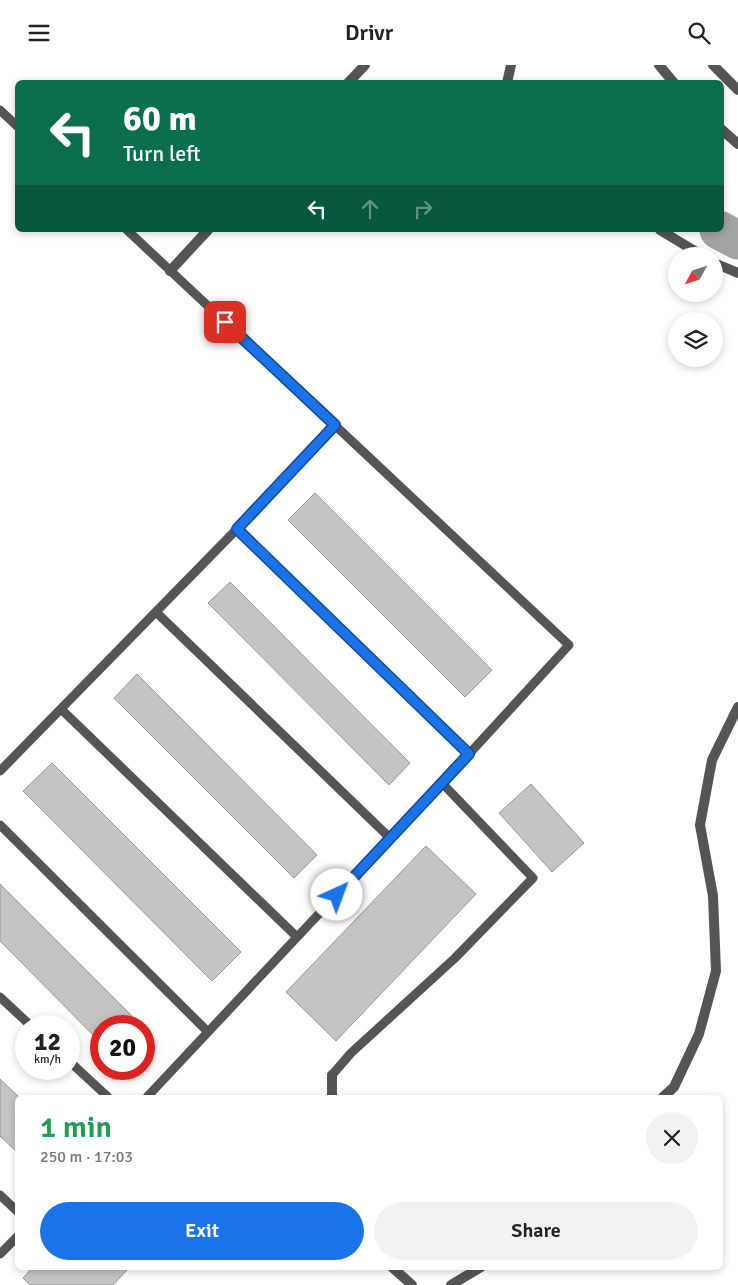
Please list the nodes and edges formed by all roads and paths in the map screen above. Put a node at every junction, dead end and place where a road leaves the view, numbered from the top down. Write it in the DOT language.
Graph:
graph roads {
  1 [pos="365,65"];
  2 [pos="511,65"];
  3 [pos="659,65"];
  4 [pos="713,65"];
  5 [pos="351,80"];
  6 [pos="508,80"];
  7 [pos="672,80"];
  8 [pos="738,90"];
  9 [pos="0,110"];
  10 [pos="15,124"];
  11 [pos="724,132"];
  12 [pos="738,144"];
  13 [pos="128,232"];
  14 [pos="206,232"];
  15 [pos="663,232"];
  16 [pos="688,247"];
  17 [pos="723,267"];
  18 [pos="170,271"];
  19 [pos="738,273"];
  20 [pos="335,425"];
  21 [pos="237,529"];
  22 [pos="156,612"];
  23 [pos="738,707"];
  24 [pos="61,709"];
  25 [pos="469,754"];
  26 [pos="0,771"];
  27 [pos="442,783"];
  28 [pos="0,825"];
  29 [pos="390,838"];
  30 [pos="298,937"];
  31 [pos="0,997"];
  32 [pos="19,1015"];
  33 [pos="208,1032"];
  34 [pos="80,1071"];
  35 [pos="332,1075"];
  36 [pos="106,1095"];
  37 [pos="149,1095"];
  38 [pos="332,1095"];
  39 [pos="666,1095"];
  40 [pos="0,1195"];
  41 [pos="15,1209"];
  42 [pos="15,1239"];
  43 [pos="0,1254"];
  44 [pos="395,1270"];
  45 [pos="476,1270"];
  46 [pos="412,1285"];
  47 [pos="451,1285"];
  1 -- 5 [label="street"];
  2 -- 6 [label="street"];
  3 -- 7 [label="street"];
  4 -- 8 [label="street"];
  9 -- 10 [label="lane"];
  11 -- 12 [label="street"];
  13 -- 18 [label="lane"];
  14 -- 18 [label="street"];
  15 -- 16 [label="street"];
  17 -- 19 [label="street"];
  18 -- 20 [label="lane"];
  20 -- 21 [label="lane"];
  20 -- 25 [label="lane"];
  21 -- 22 [label="lane"];
  21 -- 25 [label="lane"];
  22 -- 24 [label="lane"];
  22 -- 29 [label="lane"];
  23 -- 39 [label="street"];
  24 -- 26 [label="lane"];
  24 -- 30 [label="lane"];
  25 -- 27 [label="lane"];
  27 -- 29 [label="lane"];
  27 -- 35 [label="lane"];
  28 -- 33 [label="lane"];
  29 -- 30 [label="lane"];
  30 -- 33 [label="lane"];
  31 -- 32 [label="lane"];
  33 -- 37 [label="lane"];
  34 -- 36 [label="lane"];
  35 -- 38 [label="street"];
  40 -- 41 [label="lane"];
  42 -- 43 [label="lane"];
  44 -- 46 [label="street"];
  45 -- 47 [label="street"];
}
